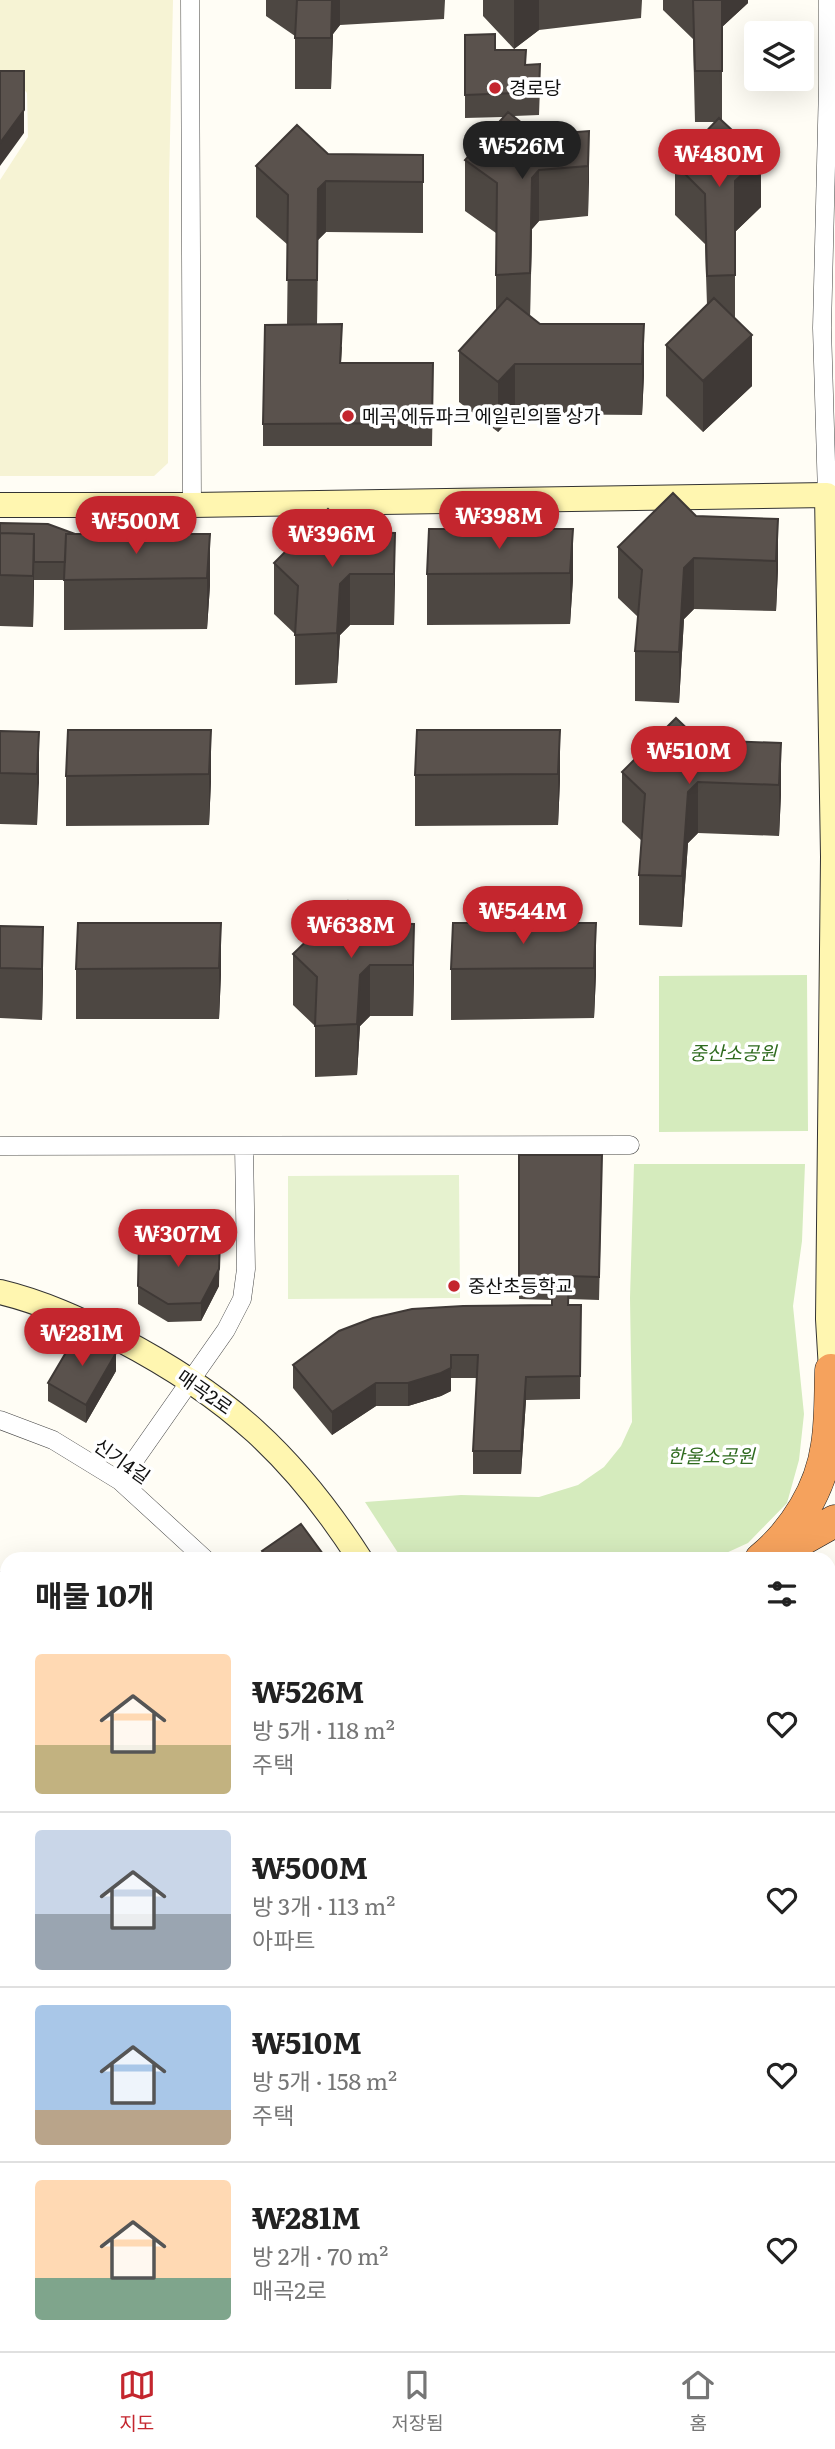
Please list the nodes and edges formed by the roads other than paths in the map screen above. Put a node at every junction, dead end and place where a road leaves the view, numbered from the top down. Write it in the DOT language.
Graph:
graph roads {
  1 [pos="190,0"];
  2 [pos="828,0"];
  3 [pos="831,85"];
  4 [pos="829,295"];
  5 [pos="828,328"];
  6 [pos="827,495"];
  7 [pos="0,505"];
  8 [pos="192,505"];
  9 [pos="630,1145"];
  10 [pos="0,1146"];
  11 [pos="244,1146"];
  12 [pos="0,1292"];
  13 [pos="833,1376"];
  14 [pos="190,1379"];
  15 [pos="0,1420"];
  16 [pos="120,1480"];
  17 [pos="835,1521"];
  18 [pos="197,1552"];
  19 [pos="356,1552"];
  20 [pos="767,1552"];
  21 [pos="780,1552"];
  1 -- 8 [label="street"];
  2 -- 3 [label="street"];
  3 -- 4 [label="street"];
  4 -- 5 [label="street"];
  5 -- 6 [label="street"];
  6 -- 8 [label="street"];
  6 -- 13 [label="street"];
  7 -- 8 [label="street"];
  9 -- 11 [label="street"];
  10 -- 11 [label="street"];
  11 -- 14 [label="street"];
  12 -- 14 [label="street, 매곡2로"];
  13 -- 20 [label="highway"];
  14 -- 16 [label="street"];
  14 -- 19 [label="street, 매곡2로"];
  15 -- 16 [label="street, 신기4길"];
  16 -- 18 [label="street, 신기4길"];
  17 -- 21 [label="highway"];
}
